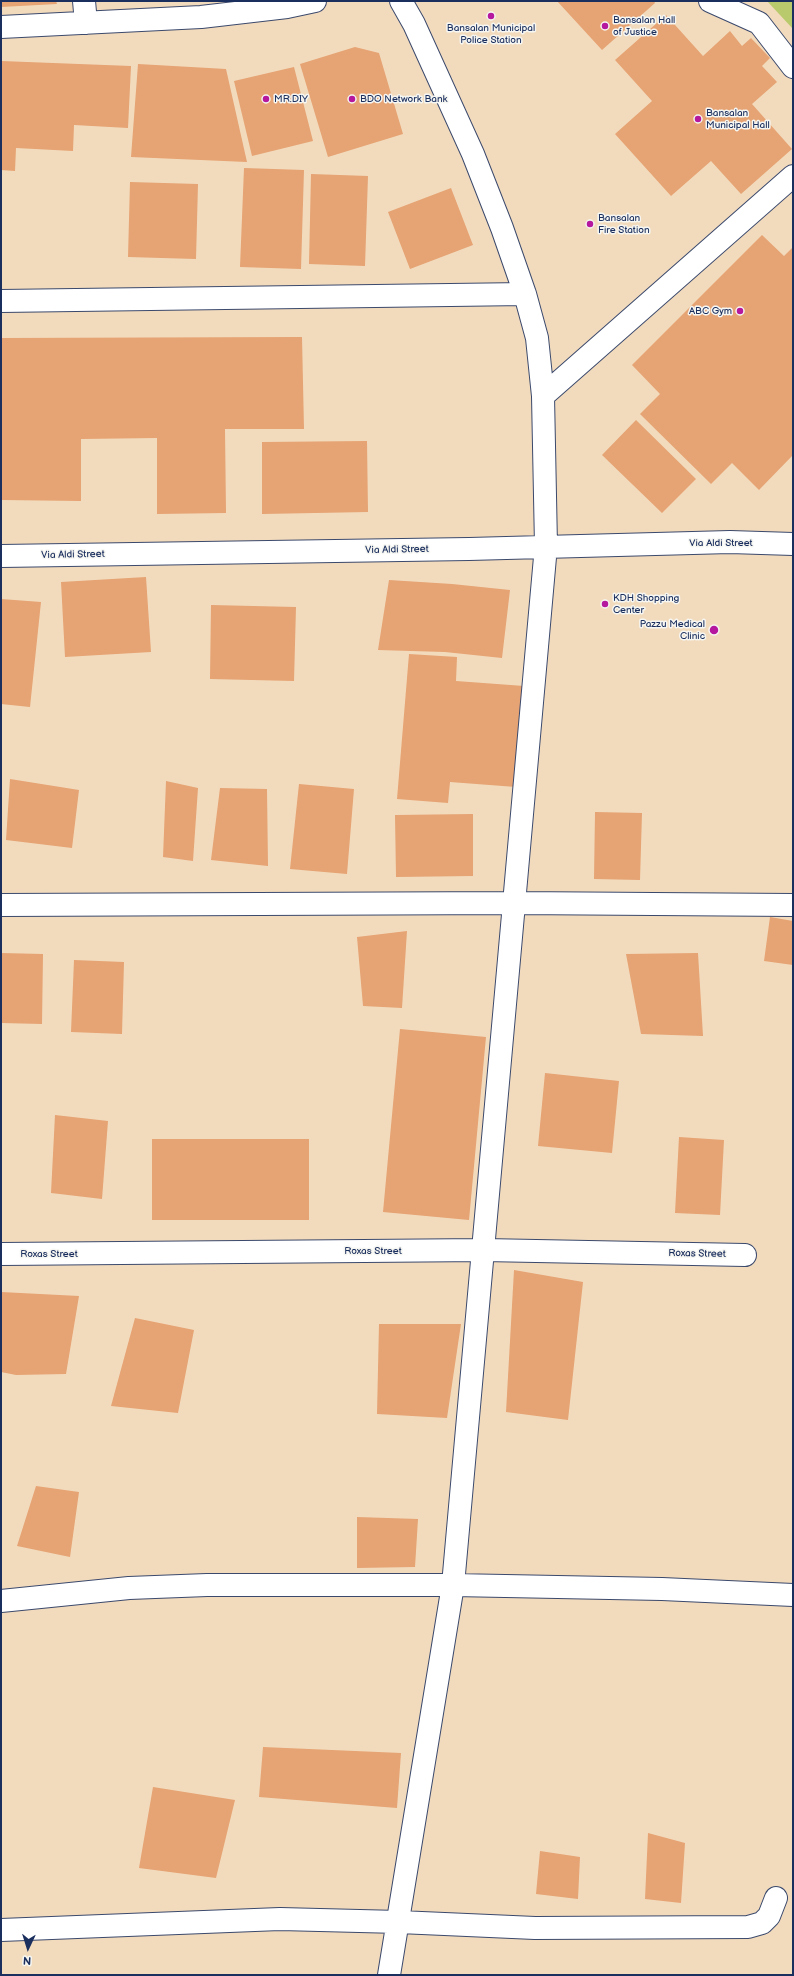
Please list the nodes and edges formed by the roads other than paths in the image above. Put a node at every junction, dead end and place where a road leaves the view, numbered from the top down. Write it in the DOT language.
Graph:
graph roads {
  1 [pos="84,1"];
  2 [pos="315,1"];
  3 [pos="401,1"];
  4 [pos="710,1"];
  5 [pos="86,23"];
  6 [pos="1,27"];
  7 [pos="793,67"];
  8 [pos="793,176"];
  9 [pos="525,294"];
  10 [pos="1,301"];
  11 [pos="543,396"];
  12 [pos="793,544"];
  13 [pos="546,546"];
  14 [pos="1,556"];
  15 [pos="515,903"];
  16 [pos="1,905"];
  17 [pos="793,905"];
  18 [pos="484,1250"];
  19 [pos="1,1254"];
  20 [pos="746,1255"];
  21 [pos="453,1585"];
  22 [pos="793,1595"];
  23 [pos="1,1601"];
  24 [pos="776,1898"];
  25 [pos="399,1922"];
  26 [pos="1,1930"];
  27 [pos="389,1975"];
  1 -- 5 [label="street"];
  2 -- 5 [label="street"];
  3 -- 9 [label="street"];
  4 -- 7 [label="street"];
  5 -- 6 [label="street"];
  8 -- 11 [label="street"];
  9 -- 10 [label="street"];
  9 -- 11 [label="street"];
  11 -- 13 [label="street"];
  12 -- 13 [label="street, Via Aldi Street"];
  13 -- 14 [label="street, Via Aldi Street"];
  13 -- 15 [label="street"];
  15 -- 16 [label="street"];
  15 -- 17 [label="street"];
  15 -- 18 [label="street"];
  18 -- 19 [label="street, Roxas Street"];
  18 -- 20 [label="street, Roxas Street"];
  18 -- 21 [label="street"];
  21 -- 22 [label="street"];
  21 -- 23 [label="street"];
  21 -- 25 [label="street"];
  24 -- 25 [label="street"];
  25 -- 26 [label="street"];
  25 -- 27 [label="street"];
}
